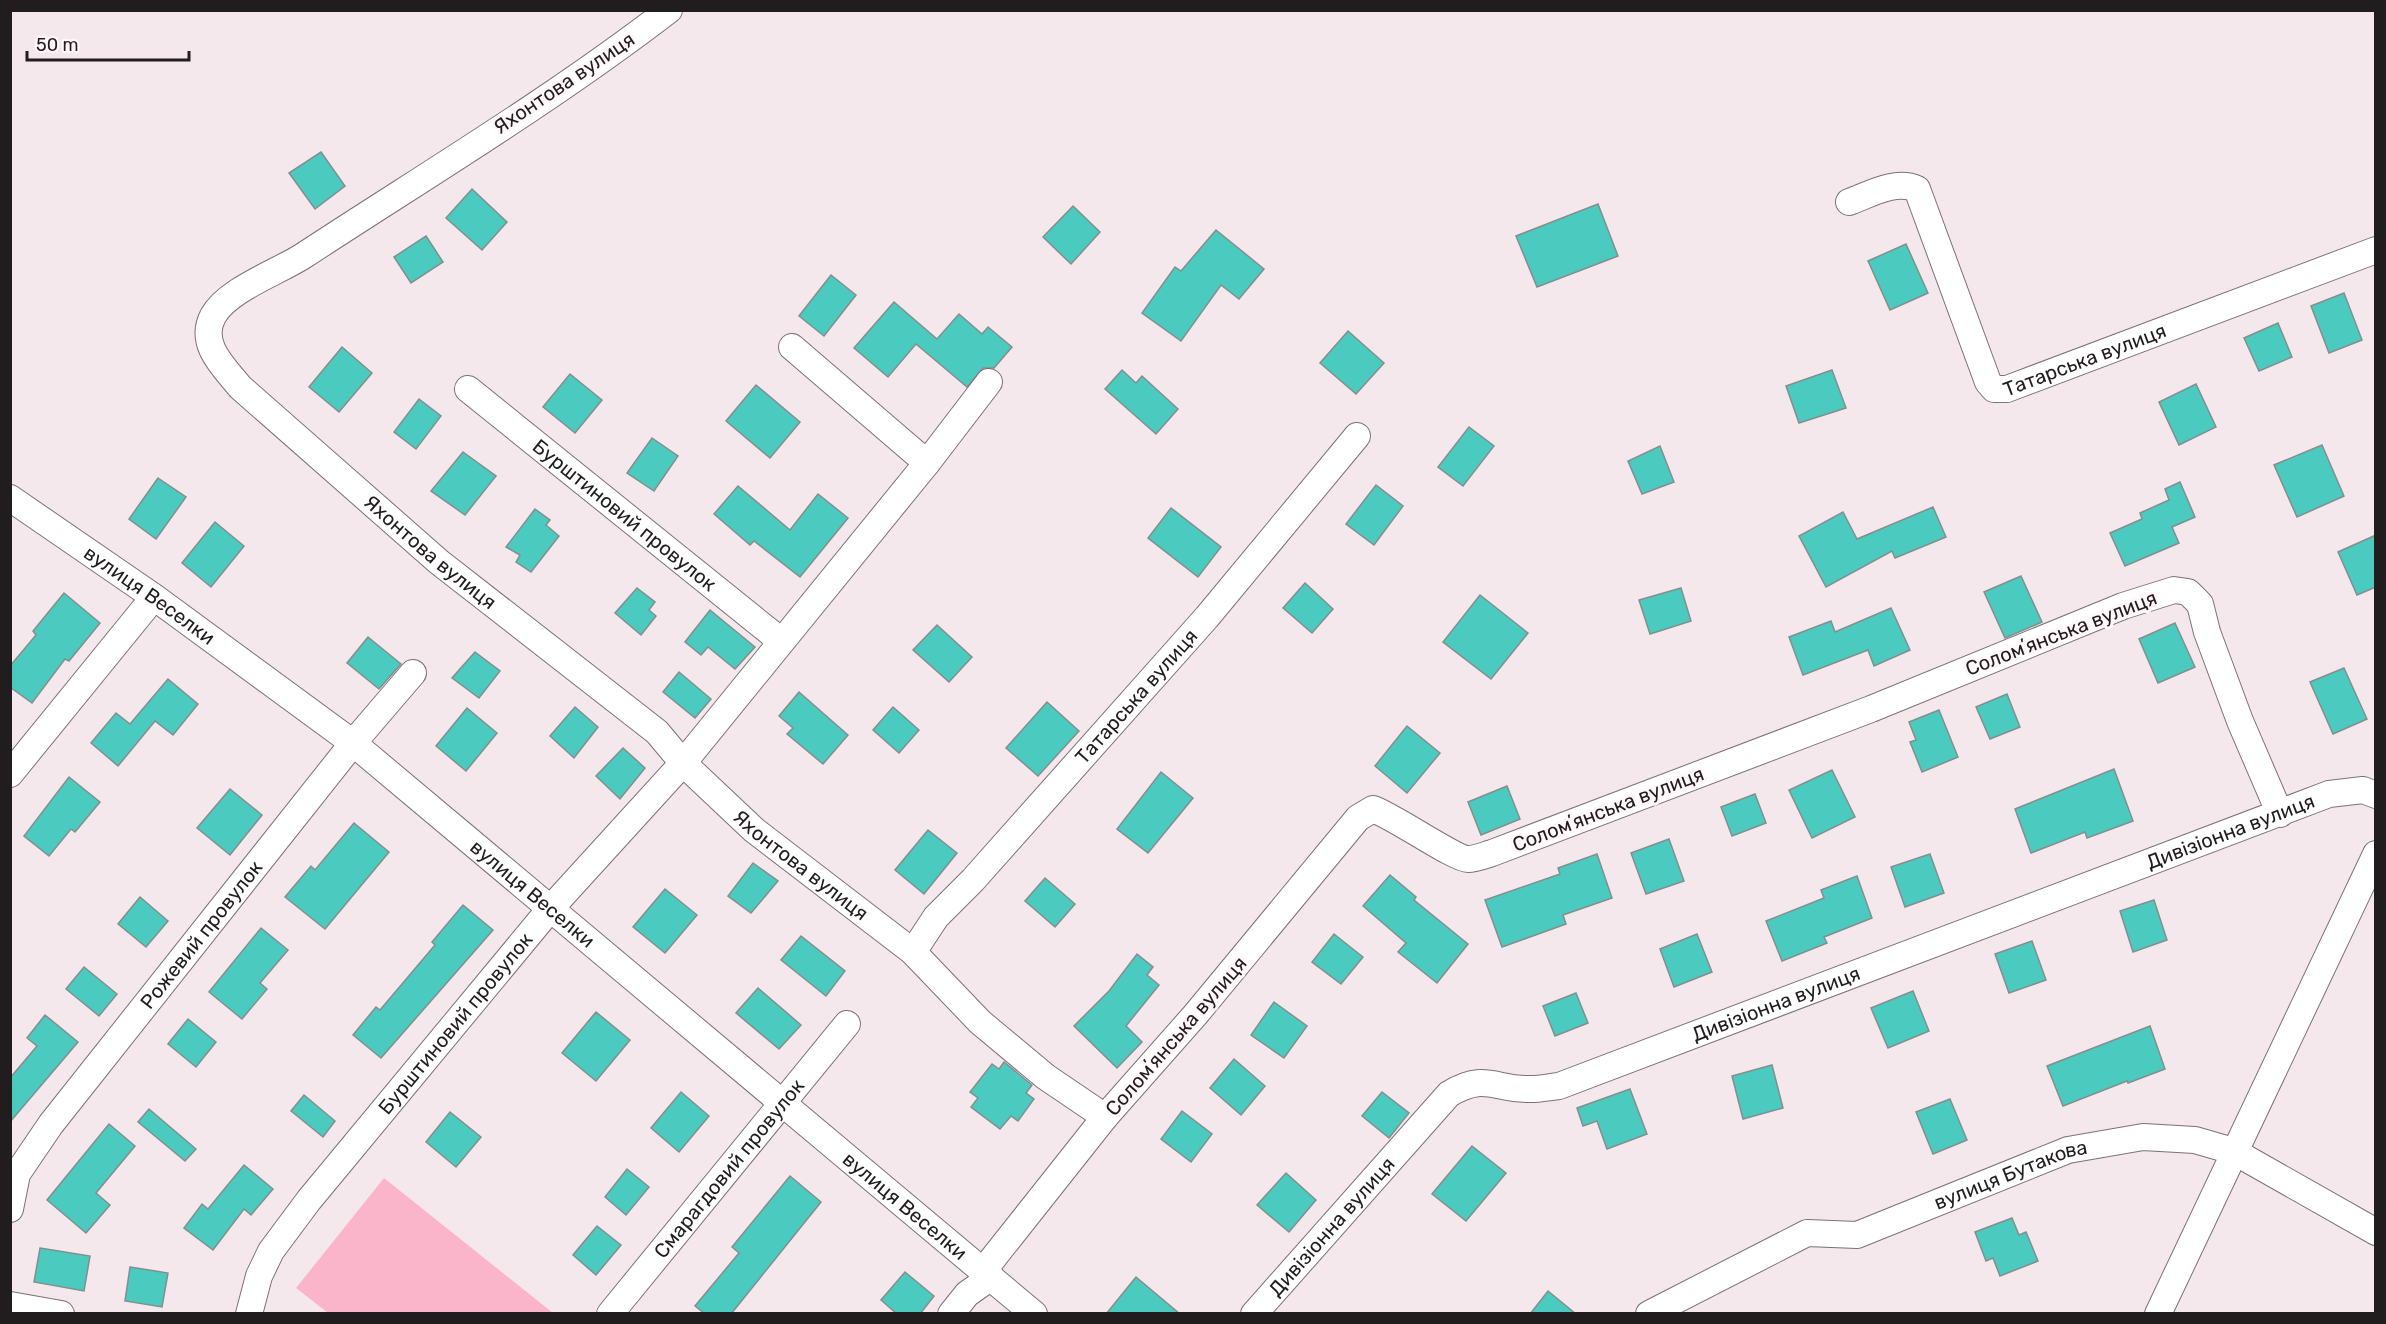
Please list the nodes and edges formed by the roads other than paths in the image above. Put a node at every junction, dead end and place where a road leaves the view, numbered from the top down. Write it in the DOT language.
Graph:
graph roads {
  1 [pos="669,10"];
  2 [pos="1849,202"];
  3 [pos="2376,250"];
  4 [pos="792,347"];
  5 [pos="989,382"];
  6 [pos="468,388"];
  7 [pos="1357,436"];
  8 [pos="927,463"];
  9 [pos="10,498"];
  10 [pos="154,597"];
  11 [pos="782,641"];
  12 [pos="413,673"];
  13 [pos="353,743"];
  14 [pos="683,763"];
  15 [pos="10,774"];
  16 [pos="2376,795"];
  17 [pos="2280,814"];
  18 [pos="2376,854"];
  19 [pos="550,909"];
  20 [pos="913,952"];
  21 [pos="847,1024"];
  22 [pos="782,1100"];
  23 [pos="1106,1117"];
  24 [pos="2233,1151"];
  25 [pos="10,1209"];
  26 [pos="2376,1232"];
  27 [pos="987,1274"];
  28 [pos="10,1305"];
  29 [pos="61,1314"];
  30 [pos="249,1314"];
  31 [pos="610,1314"];
  32 [pos="951,1314"];
  33 [pos="1034,1314"];
  34 [pos="1254,1314"];
  35 [pos="1649,1314"];
  36 [pos="2158,1314"];
  1 -- 14 [label="street, Яхонтова вулиця"];
  2 -- 3 [label="street, Татарська вулиця"];
  4 -- 8 [label="street"];
  5 -- 8 [label="street, Бурштиновий провулок"];
  6 -- 11 [label="street, Бурштиновий провулок"];
  7 -- 20 [label="street, Татарська вулиця"];
  8 -- 11 [label="street, Бурштиновий провулок"];
  9 -- 10 [label="street, вулиця Веселки"];
  10 -- 13 [label="street, вулиця Веселки"];
  10 -- 15 [label="street"];
  11 -- 14 [label="street, Бурштиновий провулок"];
  12 -- 13 [label="street, Рожевий провулок"];
  13 -- 19 [label="street, вулиця Веселки"];
  13 -- 25 [label="street, Рожевий провулок"];
  14 -- 19 [label="street, Бурштиновий провулок"];
  14 -- 20 [label="street, Яхонтова вулиця"];
  16 -- 17 [label="street, Дивізіонна вулиця"];
  17 -- 23 [label="street, Соломʼянська вулиця"];
  17 -- 34 [label="street, Дивізіонна вулиця"];
  18 -- 24 [label="street"];
  19 -- 22 [label="street, вулиця Веселки"];
  19 -- 30 [label="street, Бурштиновий провулок"];
  20 -- 23 [label="street, Яхонтова вулиця"];
  21 -- 22 [label="street, Смарагдовий провулок"];
  22 -- 27 [label="street, вулиця Веселки"];
  22 -- 31 [label="street, Смарагдовий провулок"];
  23 -- 27 [label="street, Соломʼянська вулиця"];
  24 -- 26 [label="street, вулиця Бутакова"];
  24 -- 35 [label="street, вулиця Бутакова"];
  24 -- 36 [label="street"];
  27 -- 32 [label="street, Соломʼянська вулиця"];
  27 -- 33 [label="street, вулиця Веселки"];
  28 -- 29 [label="street"];
}
